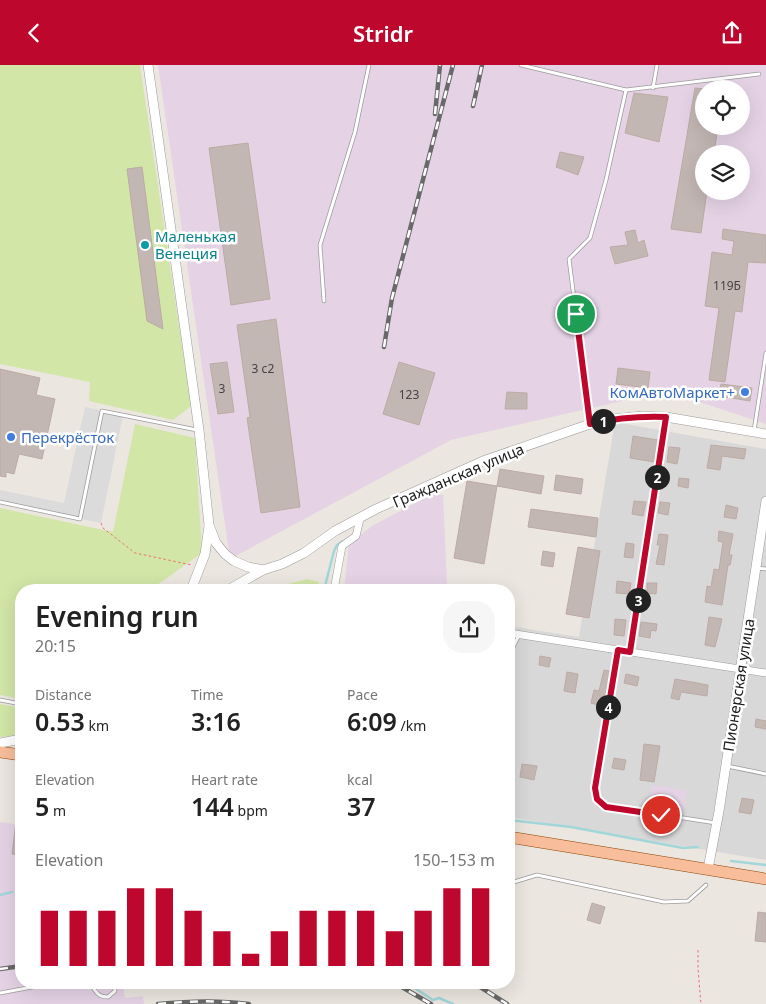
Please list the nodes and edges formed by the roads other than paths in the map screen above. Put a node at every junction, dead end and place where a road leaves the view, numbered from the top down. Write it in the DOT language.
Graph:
graph roads {
  1 [pos="148,65"];
  2 [pos="369,65"];
  3 [pos="521,65"];
  4 [pos="657,65"];
  5 [pos="759,74"];
  6 [pos="653,88"];
  7 [pos="626,90"];
  8 [pos="324,301"];
  9 [pos="766,353"];
  10 [pos="666,417"];
  11 [pos="590,424"];
  12 [pos="199,430"];
  13 [pos="754,432"];
  14 [pos="766,434"];
  15 [pos="766,501"];
  16 [pos="0,502"];
  17 [pos="360,519"];
  18 [pos="209,525"];
  19 [pos="756,568"];
  20 [pos="766,569"];
  21 [pos="263,570"];
  22 [pos="194,584"];
  23 [pos="238,584"];
  24 [pos="335,584"];
  25 [pos="515,634"];
  26 [pos="520,634"];
  27 [pos="515,644"];
  28 [pos="618,650"];
  29 [pos="630,652"];
  30 [pos="740,669"];
  31 [pos="766,673"];
  32 [pos="0,700"];
  33 [pos="15,703"];
  34 [pos="15,740"];
  35 [pos="0,743"];
  36 [pos="0,752"];
  37 [pos="15,754"];
  38 [pos="726,765"];
  39 [pos="766,773"];
  40 [pos="717,823"];
  41 [pos="515,838"];
  42 [pos="708,869"];
  43 [pos="766,879"];
  44 [pos="515,881"];
  45 [pos="706,885"];
  46 [pos="22,989"];
  47 [pos="93,989"];
  48 [pos="115,989"];
  49 [pos="0,993"];
  1 -- 12 [label="street"];
  2 -- 8 [label="lane"];
  3 -- 7 [label="lane"];
  4 -- 6 [label="lane"];
  5 -- 6 [label="lane"];
  6 -- 7 [label="lane"];
  7 -- 11 [label="lane"];
  9 -- 13 [label="lane"];
  10 -- 11 [label="street, Гражданская улица"];
  10 -- 13 [label="street, Гражданская улица"];
  10 -- 29 [label="lane"];
  11 -- 17 [label="street, Гражданская улица"];
  12 -- 16 [label="lane"];
  12 -- 18 [label="street"];
  13 -- 14 [label="street, Гражданская улица"];
  15 -- 19 [label="street, Пионерская улица"];
  17 -- 21 [label="street, Гражданская улица"];
  17 -- 24 [label="street"];
  18 -- 21 [label="street"];
  18 -- 22 [label="street"];
  19 -- 20 [label="lane"];
  19 -- 30 [label="street, Пионерская улица"];
  21 -- 23 [label="street, Гражданская улица"];
  25 -- 26 [label="street"];
  26 -- 27 [label="lane"];
  26 -- 28 [label="street"];
  28 -- 29 [label="street"];
  28 -- 40 [label="lane"];
  29 -- 30 [label="street"];
  30 -- 31 [label="street"];
  30 -- 38 [label="street, Пионерская улица"];
  32 -- 33 [label="lane"];
  34 -- 35 [label="street"];
  36 -- 37 [label="main road"];
  38 -- 39 [label="lane"];
  38 -- 40 [label="street, Пионерская улица"];
  40 -- 42 [label="street, Пионерская улица"];
  41 -- 42 [label="main road"];
  42 -- 43 [label="main road"];
  44 -- 45 [label="lane"];
  46 -- 49 [label="lane"];
  47 -- 48 [label="lane"];
}
